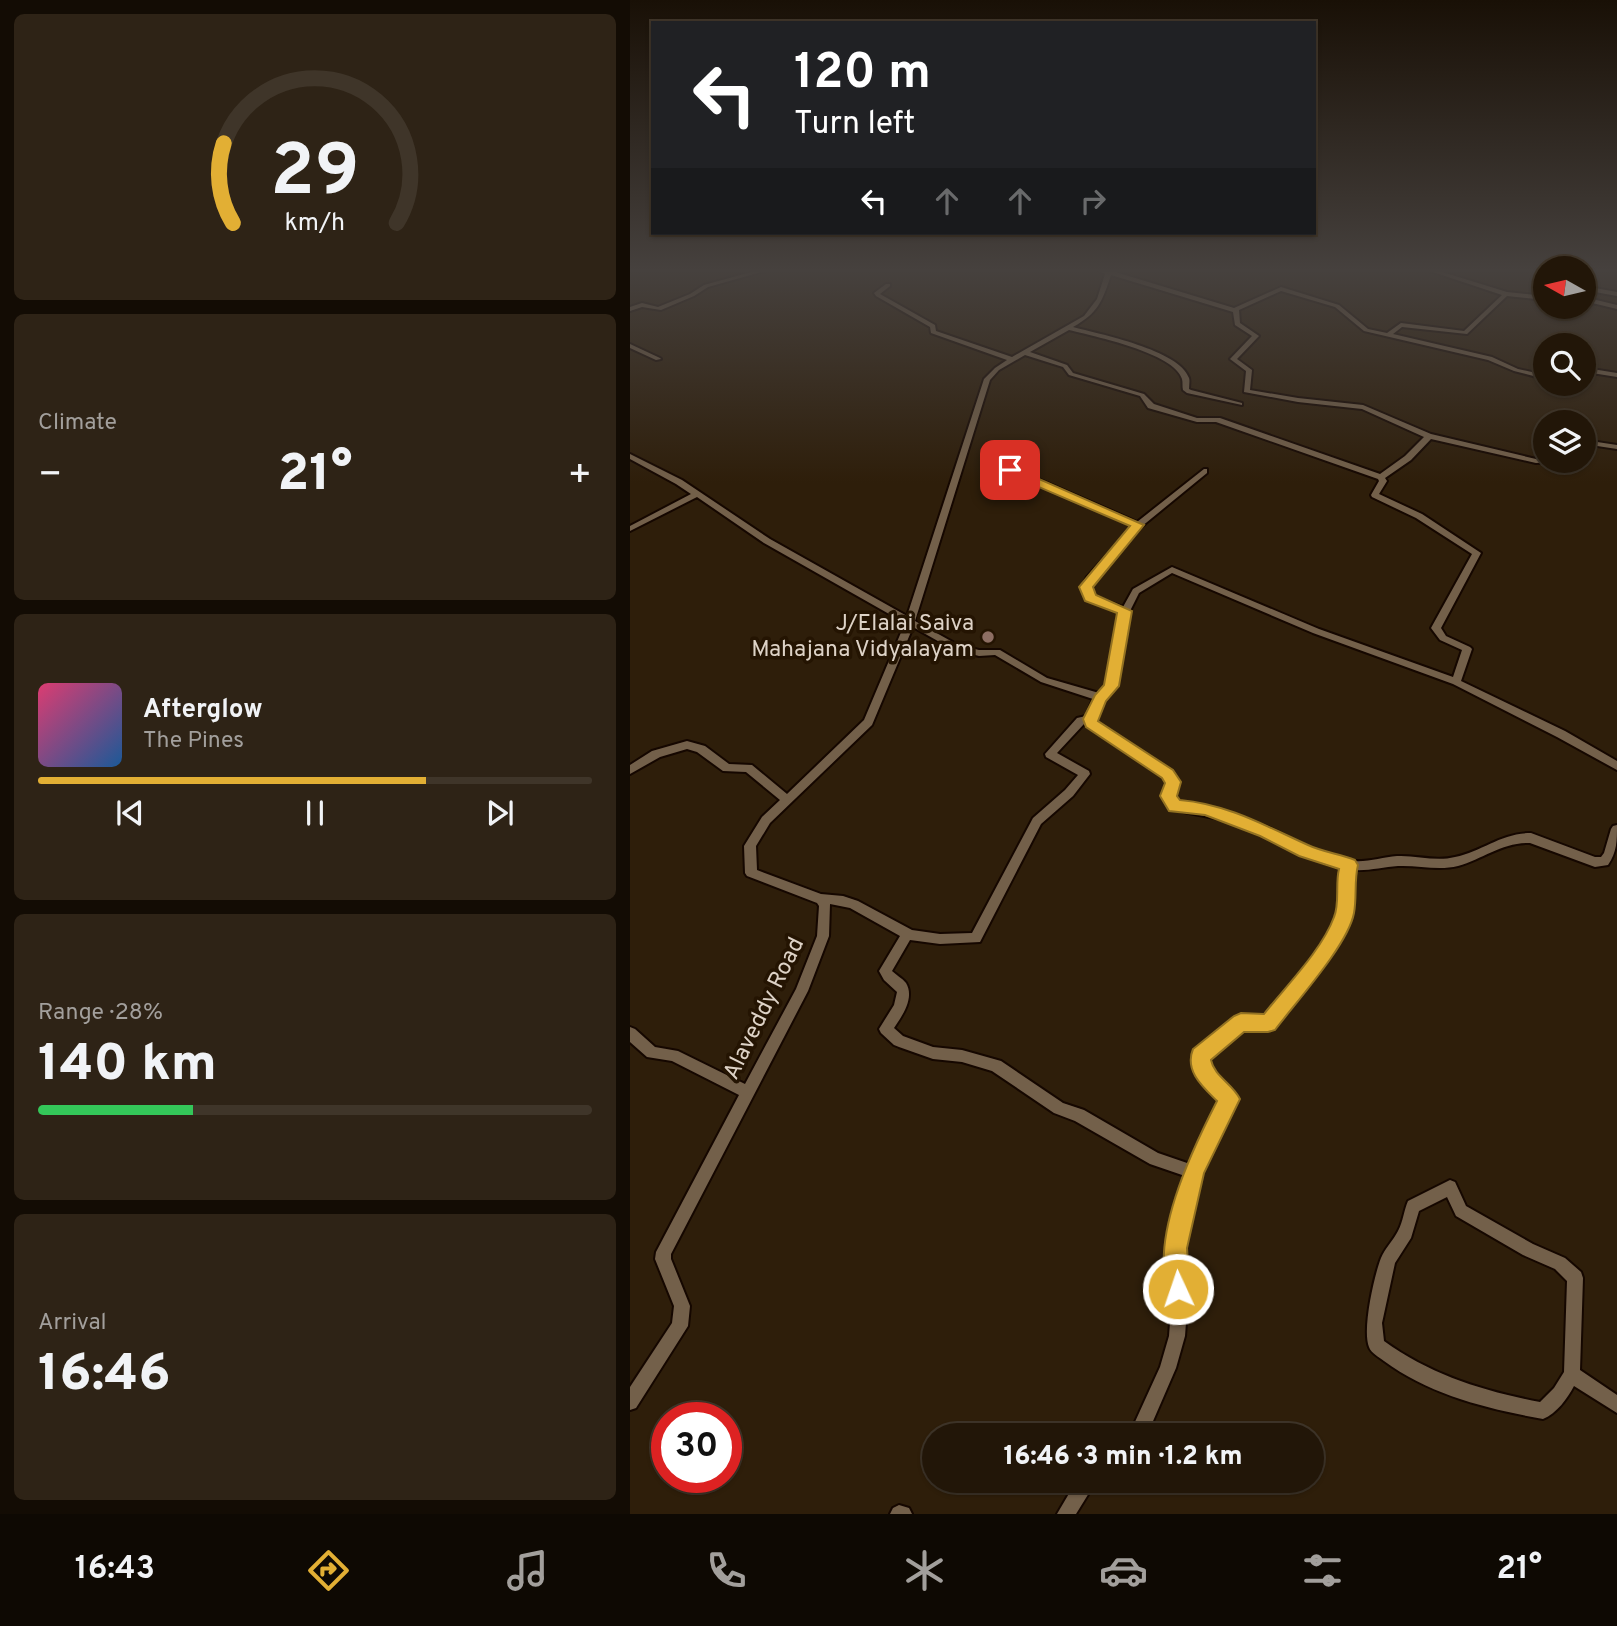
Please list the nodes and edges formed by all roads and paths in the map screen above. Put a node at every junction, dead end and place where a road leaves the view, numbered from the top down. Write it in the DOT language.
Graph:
graph roads {
  1 [pos="961,342"];
  2 [pos="1045,342"];
  3 [pos="1120,342"];
  4 [pos="1250,342"];
  5 [pos="1412,342"];
  6 [pos="630,346"];
  7 [pos="1025,353"];
  8 [pos="658,359"];
  9 [pos="1013,360"];
  10 [pos="1596,372"];
  11 [pos="1533,374"];
  12 [pos="1617,375"];
  13 [pos="1240,404"];
  14 [pos="1429,436"];
  15 [pos="1596,444"];
  16 [pos="1617,447"];
  17 [pos="630,456"];
  18 [pos="1533,460"];
  19 [pos="1010,470"];
  20 [pos="1204,471"];
  21 [pos="1381,477"];
  22 [pos="697,494"];
  23 [pos="1138,525"];
  24 [pos="630,529"];
  25 [pos="1125,611"];
  26 [pos="910,619"];
  27 [pos="1456,682"];
  28 [pos="1100,698"];
  29 [pos="1090,719"];
  30 [pos="1617,766"];
  31 [pos="630,769"];
  32 [pos="787,800"];
  33 [pos="1617,829"];
  34 [pos="1349,865"];
  35 [pos="821,899"];
  36 [pos="907,935"];
  37 [pos="630,1033"];
  38 [pos="749,1093"];
  39 [pos="1194,1171"];
  40 [pos="1572,1374"];
  41 [pos="630,1402"];
  42 [pos="1617,1405"];
  43 [pos="1143,1423"];
  44 [pos="1080,1493"];
  45 [pos="1066,1514"];
  1 -- 9 [label="street"];
  2 -- 7 [label="street"];
  3 -- 13 [label="street"];
  4 -- 14 [label="street"];
  5 -- 11 [label="street"];
  6 -- 8 [label="street"];
  7 -- 9 [label="street"];
  7 -- 21 [label="street"];
  9 -- 26 [label="street"];
  10 -- 12 [label="street"];
  14 -- 18 [label="street"];
  14 -- 21 [label="street"];
  15 -- 16 [label="street"];
  17 -- 22 [label="street"];
  19 -- 23 [label="street"];
  20 -- 23 [label="street"];
  21 -- 27 [label="street"];
  22 -- 24 [label="street"];
  22 -- 26 [label="street"];
  23 -- 25 [label="street"];
  25 -- 27 [label="street"];
  25 -- 28 [label="street"];
  26 -- 28 [label="street"];
  26 -- 32 [label="street"];
  27 -- 30 [label="street"];
  28 -- 29 [label="street"];
  29 -- 34 [label="street"];
  29 -- 36 [label="street"];
  31 -- 32 [label="street"];
  32 -- 35 [label="street"];
  33 -- 34 [label="street"];
  34 -- 39 [label="street"];
  35 -- 36 [label="street"];
  35 -- 38 [label="street, Alaveddy Road"];
  36 -- 39 [label="street"];
  37 -- 38 [label="street"];
  38 -- 41 [label="street, Alaveddy Road"];
  39 -- 43 [label="street"];
  40 -- 40 [label="street"];
  40 -- 42 [label="street"];
  44 -- 45 [label="street"];
}
